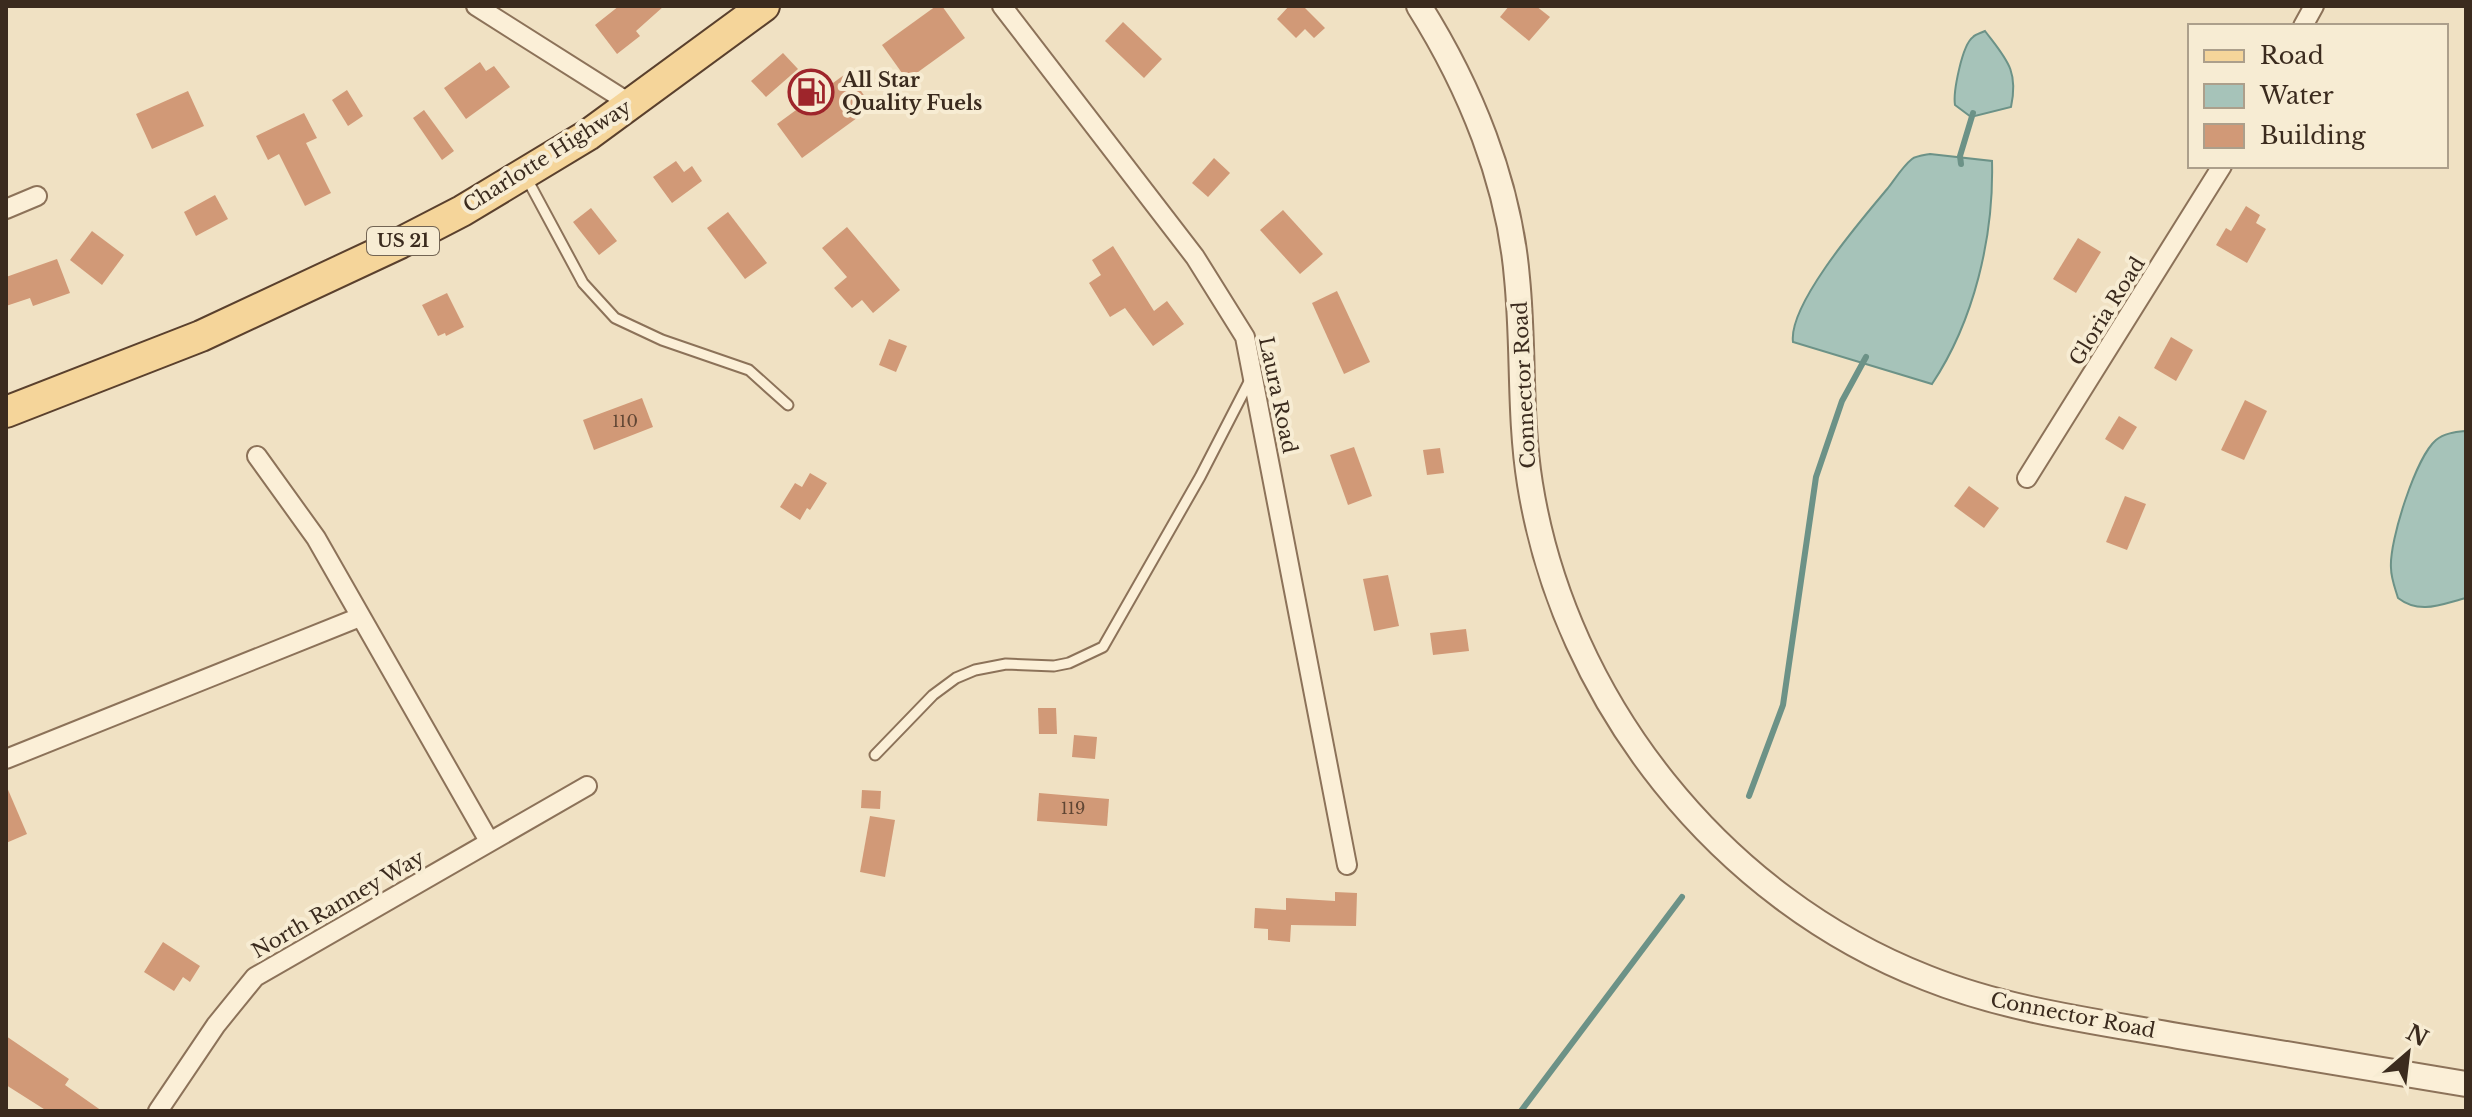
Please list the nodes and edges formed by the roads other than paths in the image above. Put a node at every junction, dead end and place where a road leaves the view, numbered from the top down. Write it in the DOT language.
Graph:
graph roads {
  1 [pos="476,6"];
  2 [pos="764,6"];
  3 [pos="1002,6"];
  4 [pos="1419,6"];
  5 [pos="2314,6"];
  6 [pos="2304,24"];
  7 [pos="631,104"];
  8 [pos="2221,168"];
  9 [pos="524,174"];
  10 [pos="37,196"];
  11 [pos="6,209"];
  12 [pos="1253,375"];
  13 [pos="788,405"];
  14 [pos="6,412"];
  15 [pos="257,456"];
  16 [pos="2027,478"];
  17 [pos="360,617"];
  18 [pos="875,755"];
  19 [pos="6,759"];
  20 [pos="587,786"];
  21 [pos="489,841"];
  22 [pos="1347,865"];
  23 [pos="2466,1084"];
  24 [pos="158,1111"];
  1 -- 7 [label="street"];
  2 -- 7 [label="main road, Charlotte Highway / US 21"];
  3 -- 12 [label="street, Laura Road"];
  4 -- 23 [label="street, Connector Road"];
  5 -- 6 [label="street"];
  7 -- 9 [label="main road, Charlotte Highway / US 21"];
  8 -- 16 [label="street, Gloria Road"];
  9 -- 13 [label="lane"];
  9 -- 14 [label="main road, Charlotte Highway / US 21"];
  10 -- 11 [label="street"];
  12 -- 18 [label="lane"];
  12 -- 22 [label="street, Laura Road"];
  15 -- 17 [label="street"];
  17 -- 19 [label="street"];
  17 -- 21 [label="street"];
  20 -- 21 [label="street, North Ranney Way"];
  21 -- 24 [label="street, North Ranney Way"];
}
